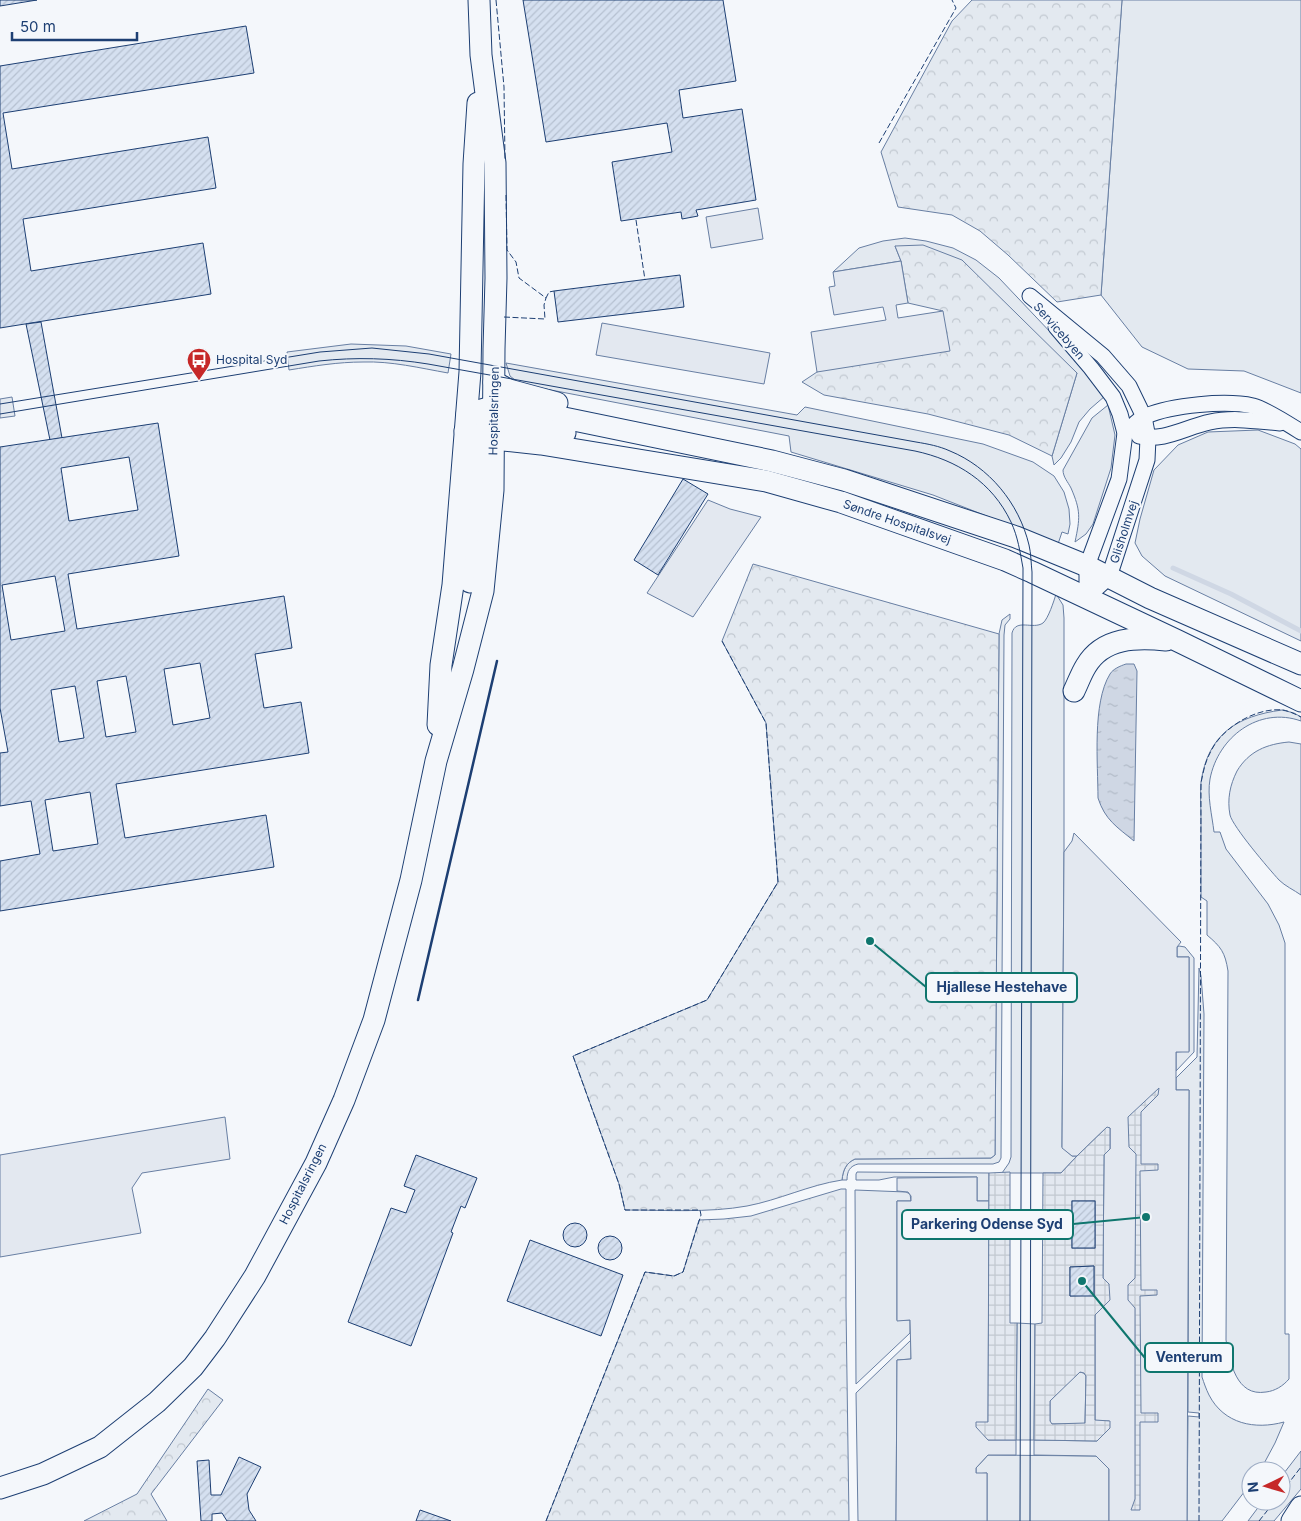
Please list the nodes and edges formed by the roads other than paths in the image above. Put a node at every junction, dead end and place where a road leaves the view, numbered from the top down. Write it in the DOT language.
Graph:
graph roads {
  1 [pos="479,0"];
  2 [pos="481,55"];
  3 [pos="494,382"];
  4 [pos="1144,416"];
  5 [pos="482,423"];
  6 [pos="1288,424"];
  7 [pos="1301,432"];
  8 [pos="1125,433"];
  9 [pos="1148,438"];
  10 [pos="722,452"];
  11 [pos="1087,566"];
  12 [pos="1109,577"];
  13 [pos="1087,597"];
  14 [pos="1178,640"];
  15 [pos="1301,664"];
  16 [pos="1074,691"];
  17 [pos="1301,701"];
  18 [pos="436,761"];
  19 [pos="0,1488"];
  20 [pos="1301,1507"];
  21 [pos="1292,1521"];
  1 -- 2 [label="street, Hospitalsringen"];
  2 -- 3 [label="street, Hospitalsringen"];
  2 -- 5 [label="street, Hospitalsringen"];
  3 -- 5 [label="street, Hospitalsringen"];
  3 -- 10 [label="street"];
  4 -- 6 [label="street"];
  4 -- 8 [label="street"];
  4 -- 8 [label="street, Servicebyen"];
  4 -- 9 [label="street, Glisholmvej"];
  5 -- 10 [label="street, Søndre Hospitalsvej"];
  5 -- 13 [label="street, Søndre Hospitalsvej"];
  5 -- 18 [label="street, Hospitalsringen"];
  5 -- 18 [label="street, Hospitalsringen"];
  6 -- 7 [label="street"];
  6 -- 9 [label="street"];
  8 -- 9 [label="street"];
  8 -- 11 [label="street, Glisholmvej"];
  9 -- 12 [label="street, Glisholmvej"];
  10 -- 11 [label="street, Søndre Hospitalsvej"];
  11 -- 12 [label="street, Søndre Hospitalsvej"];
  11 -- 13 [label="street, Glisholmvej"];
  12 -- 13 [label="street, Glisholmvej"];
  12 -- 15 [label="street, Søndre Hospitalsvej"];
  13 -- 14 [label="street, Søndre Hospitalsvej"];
  14 -- 16 [label="street"];
  14 -- 17 [label="street, Søndre Hospitalsvej"];
  18 -- 19 [label="street, Hospitalsringen"];
  20 -- 21 [label="street"];
}
